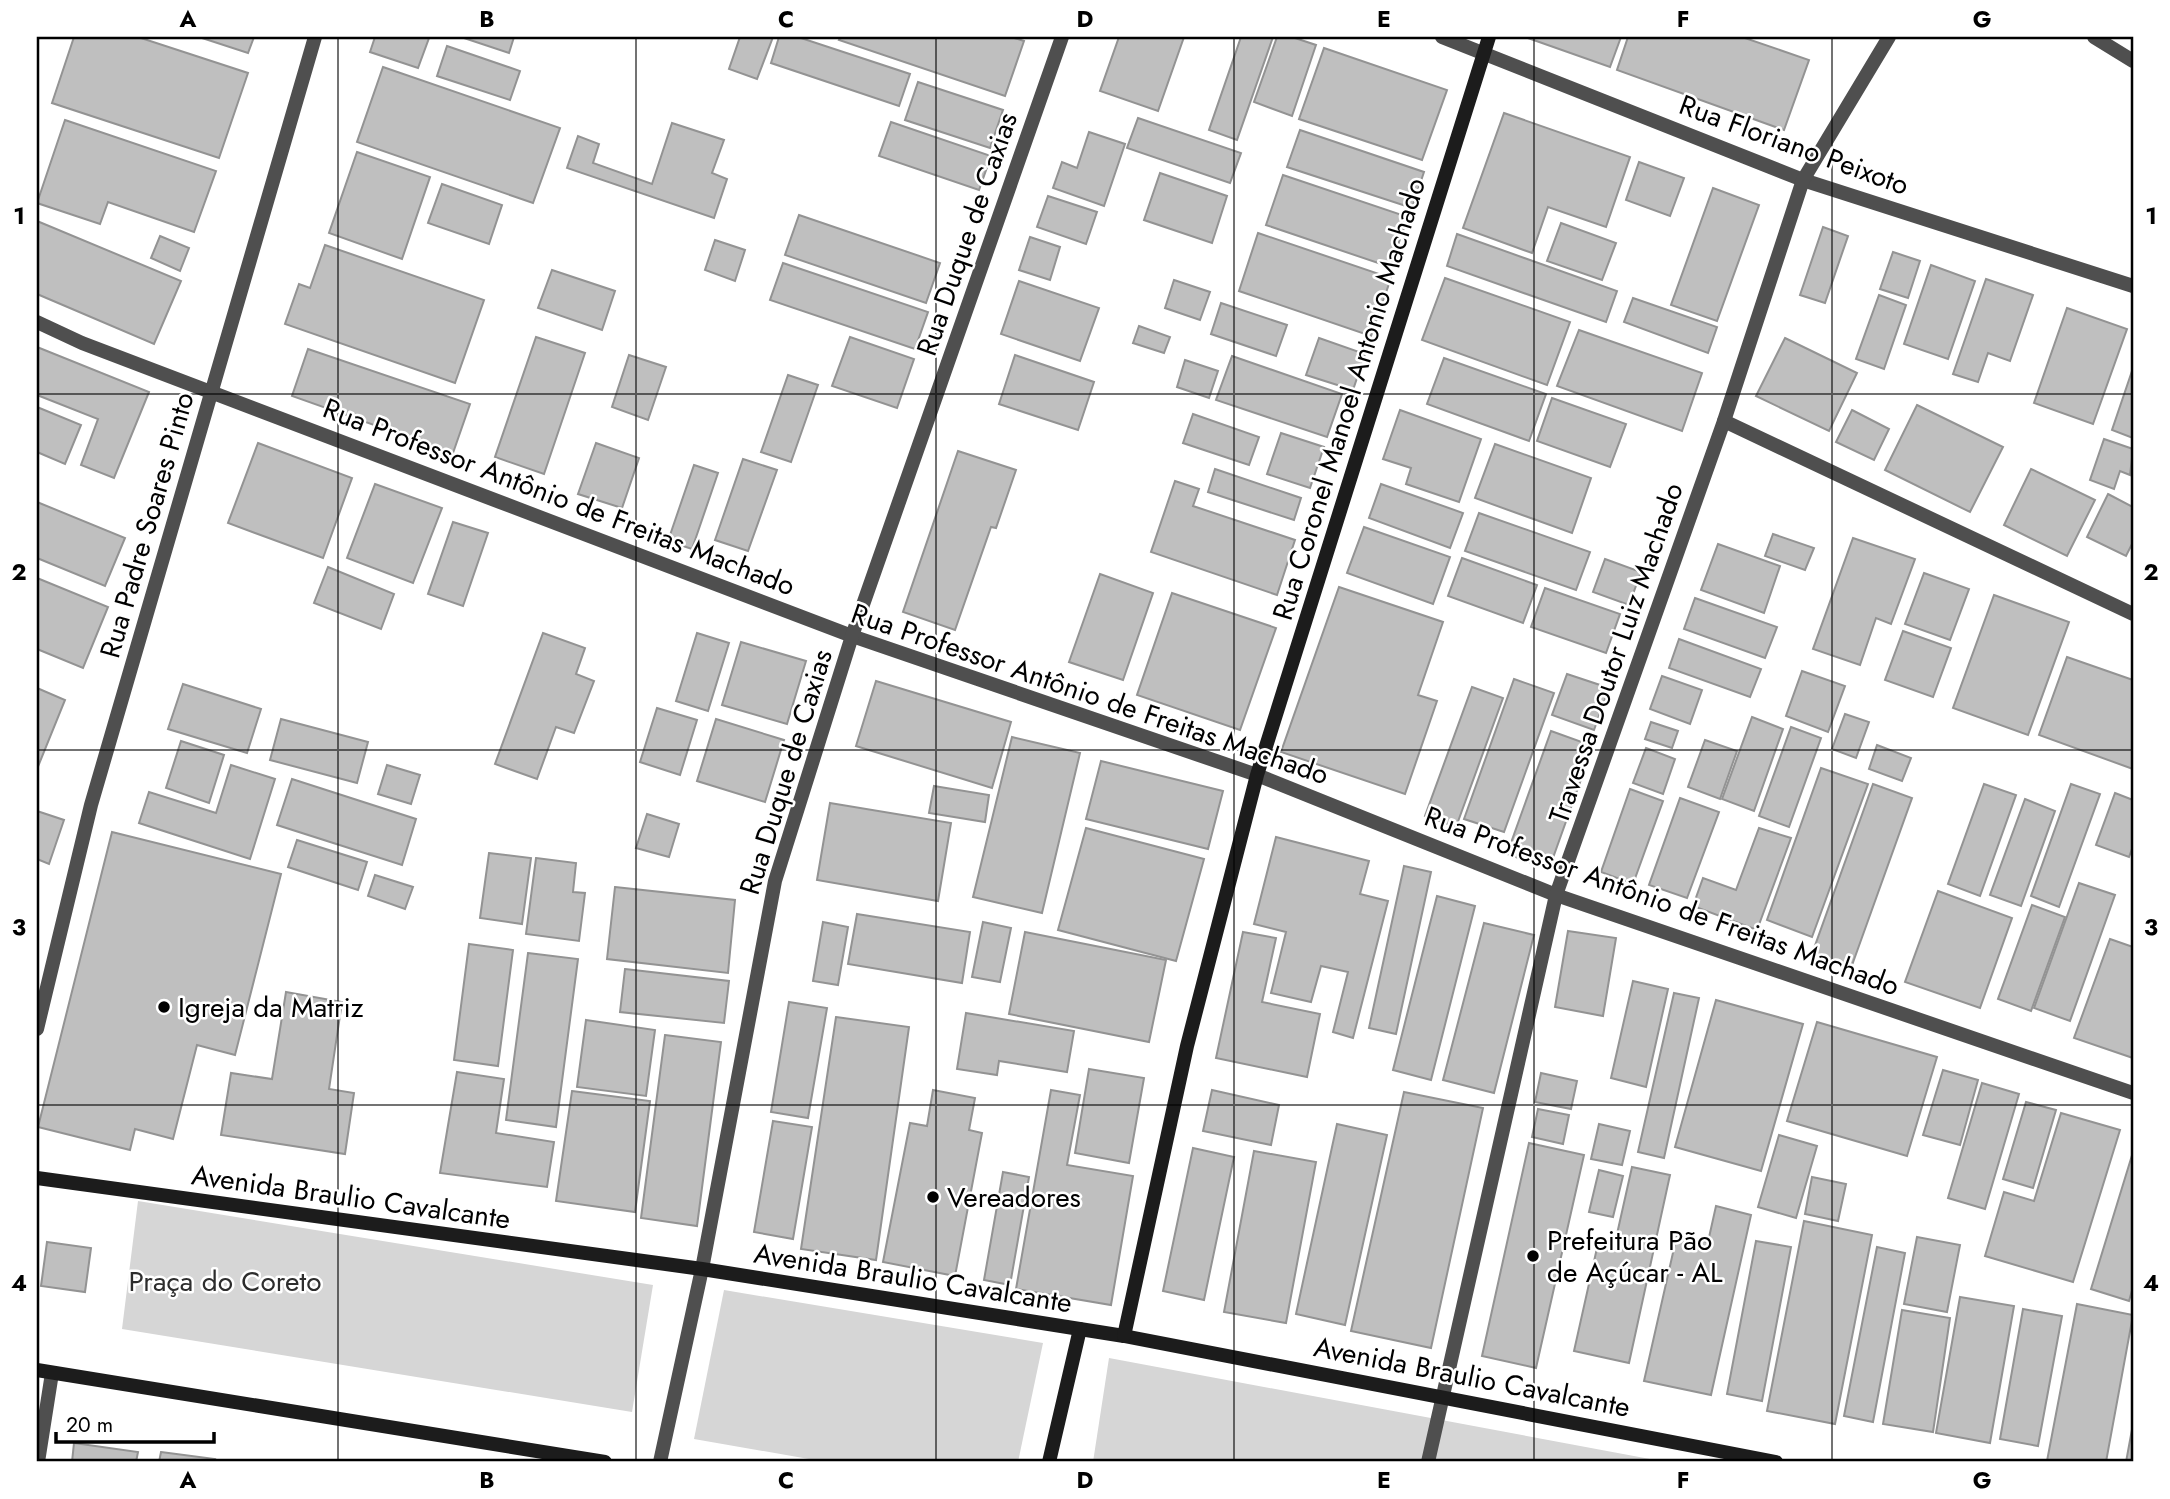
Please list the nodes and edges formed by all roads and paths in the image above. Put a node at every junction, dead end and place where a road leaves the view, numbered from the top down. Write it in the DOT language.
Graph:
graph roads {
  1 [pos="315,37"];
  2 [pos="1062,37"];
  3 [pos="1442,37"];
  4 [pos="1489,37"];
  5 [pos="1889,37"];
  6 [pos="2094,37"];
  7 [pos="1484,52"];
  8 [pos="2133,61"];
  9 [pos="1803,180"];
  10 [pos="2133,286"];
  11 [pos="37,322"];
  12 [pos="211,390"];
  13 [pos="1724,421"];
  14 [pos="2133,614"];
  15 [pos="852,636"];
  16 [pos="1256,775"];
  17 [pos="1556,895"];
  18 [pos="37,1029"];
  19 [pos="2133,1093"];
  20 [pos="37,1178"];
  21 [pos="702,1269"];
  22 [pos="1080,1329"];
  23 [pos="1124,1336"];
  24 [pos="37,1370"];
  25 [pos="52,1373"];
  26 [pos="1441,1395"];
  27 [pos="38,1462"];
  28 [pos="605,1462"];
  29 [pos="660,1462"];
  30 [pos="1049,1462"];
  31 [pos="1427,1462"];
  32 [pos="1776,1462"];
  1 -- 12 [label="street, Rua Padre Soares Pinto"];
  2 -- 15 [label="street, Rua Duque de Caxias"];
  3 -- 7 [label="street, Rua Floriano Peixoto"];
  4 -- 7 [label="street, Rua Coronel Manoel Antonio Machado"];
  5 -- 9 [label="street, Travessa Doutor Luiz Machado"];
  6 -- 8 [label="street"];
  7 -- 9 [label="street, Rua Floriano Peixoto"];
  7 -- 16 [label="street, Rua Coronel Manoel Antonio Machado"];
  9 -- 10 [label="street, Rua Floriano Peixoto"];
  9 -- 13 [label="street, Travessa Doutor Luiz Machado"];
  11 -- 12 [label="street, Rua Professor Antônio de Freitas Machado"];
  12 -- 15 [label="street, Rua Professor Antônio de Freitas Machado"];
  12 -- 18 [label="street, Rua Padre Soares Pinto"];
  13 -- 14 [label="street"];
  13 -- 17 [label="street, Travessa Doutor Luiz Machado"];
  15 -- 16 [label="street, Rua Professor Antônio de Freitas Machado"];
  15 -- 21 [label="street, Rua Duque de Caxias"];
  16 -- 17 [label="street, Rua Professor Antônio de Freitas Machado"];
  16 -- 23 [label="street, Rua Coronel Manoel Antonio Machado"];
  17 -- 19 [label="street, Rua Professor Antônio de Freitas Machado"];
  17 -- 26 [label="street, Travessa Doutor Luiz Machado"];
  20 -- 21 [label="street, Avenida Braulio Cavalcante"];
  21 -- 22 [label="street, Avenida Braulio Cavalcante"];
  21 -- 29 [label="street, Rua Duque de Caxias"];
  22 -- 23 [label="street, Avenida Braulio Cavalcante"];
  22 -- 30 [label="street"];
  23 -- 26 [label="street, Avenida Braulio Cavalcante"];
  24 -- 25 [label="street"];
  25 -- 27 [label="street"];
  25 -- 28 [label="street"];
  26 -- 31 [label="street, Travessa Doutor Luiz Machado"];
  26 -- 32 [label="street, Avenida Braulio Cavalcante"];
}
